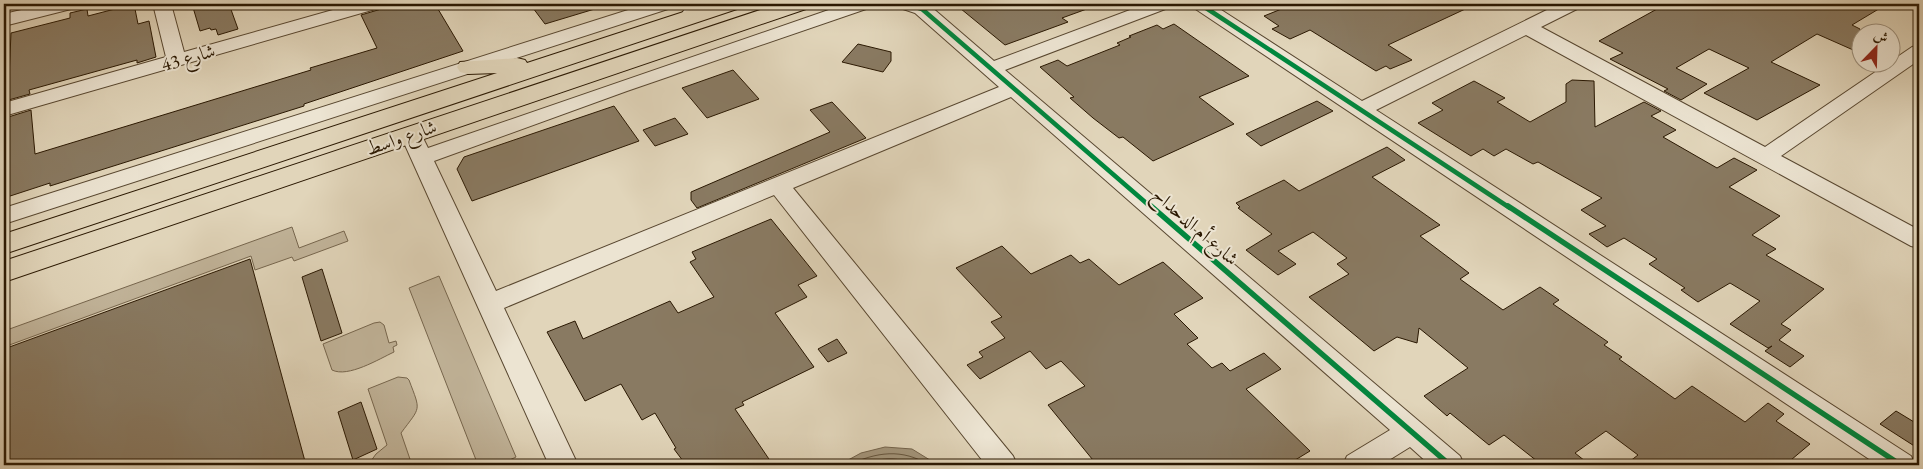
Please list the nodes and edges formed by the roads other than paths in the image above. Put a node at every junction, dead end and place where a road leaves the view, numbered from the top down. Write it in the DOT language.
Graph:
graph roads {
  1 [pos="69,4"];
  2 [pos="162,4"];
  3 [pos="373,4"];
  4 [pos="665,4"];
  5 [pos="729,4"];
  6 [pos="798,4"];
  7 [pos="864,4"];
  8 [pos="1162,4"];
  9 [pos="1200,4"];
  10 [pos="1573,4"];
  11 [pos="916,6"];
  12 [pos="40,7"];
  13 [pos="692,11"];
  14 [pos="4,20"];
  15 [pos="1526,27"];
  16 [pos="1916,56"];
  17 [pos="176,60"];
  18 [pos="551,63"];
  19 [pos="468,67"];
  20 [pos="991,69"];
  21 [pos="1014,88"];
  22 [pos="1361,109"];
  23 [pos="4,110"];
  24 [pos="411,134"];
  25 [pos="1766,157"];
  26 [pos="422,158"];
  27 [pos="778,185"];
  28 [pos="4,216"];
  29 [pos="1919,240"];
  30 [pos="4,244"];
  31 [pos="4,272"];
  32 [pos="489,304"];
  33 [pos="1411,432"];
  34 [pos="563,465"];
  35 [pos="1003,465"];
  36 [pos="1356,465"];
  37 [pos="1450,465"];
  38 [pos="1901,465"];
  1 -- 12 [label="street"];
  2 -- 17 [label="street"];
  3 -- 17 [label="street, شارع 43"];
  4 -- 19 [label="street"];
  5 -- 13 [label="main road, شارع واسط"];
  6 -- 24 [label="main road, شارع واسط"];
  7 -- 26 [label="street"];
  8 -- 20 [label="street"];
  9 -- 22 [label="street"];
  10 -- 15 [label="street"];
  11 -- 20 [label="street, شارع أم الدحداح"];
  12 -- 14 [label="street"];
  13 -- 18 [label="main road, شارع واسط"];
  15 -- 22 [label="street"];
  15 -- 25 [label="street"];
  16 -- 25 [label="street"];
  17 -- 23 [label="street, شارع 43"];
  18 -- 19 [label="main road"];
  18 -- 30 [label="main road, شارع واسط"];
  19 -- 28 [label="street"];
  20 -- 21 [label="street, شارع أم الدحداح"];
  21 -- 27 [label="street"];
  21 -- 33 [label="street, شارع أم الدحداح"];
  22 -- 38 [label="street"];
  24 -- 26 [label="street"];
  24 -- 31 [label="main road, شارع واسط"];
  25 -- 29 [label="street"];
  26 -- 32 [label="street"];
  27 -- 32 [label="street"];
  27 -- 35 [label="street"];
  32 -- 34 [label="street"];
  33 -- 36 [label="street"];
  33 -- 37 [label="street, شارع أم الدحداح"];
}
